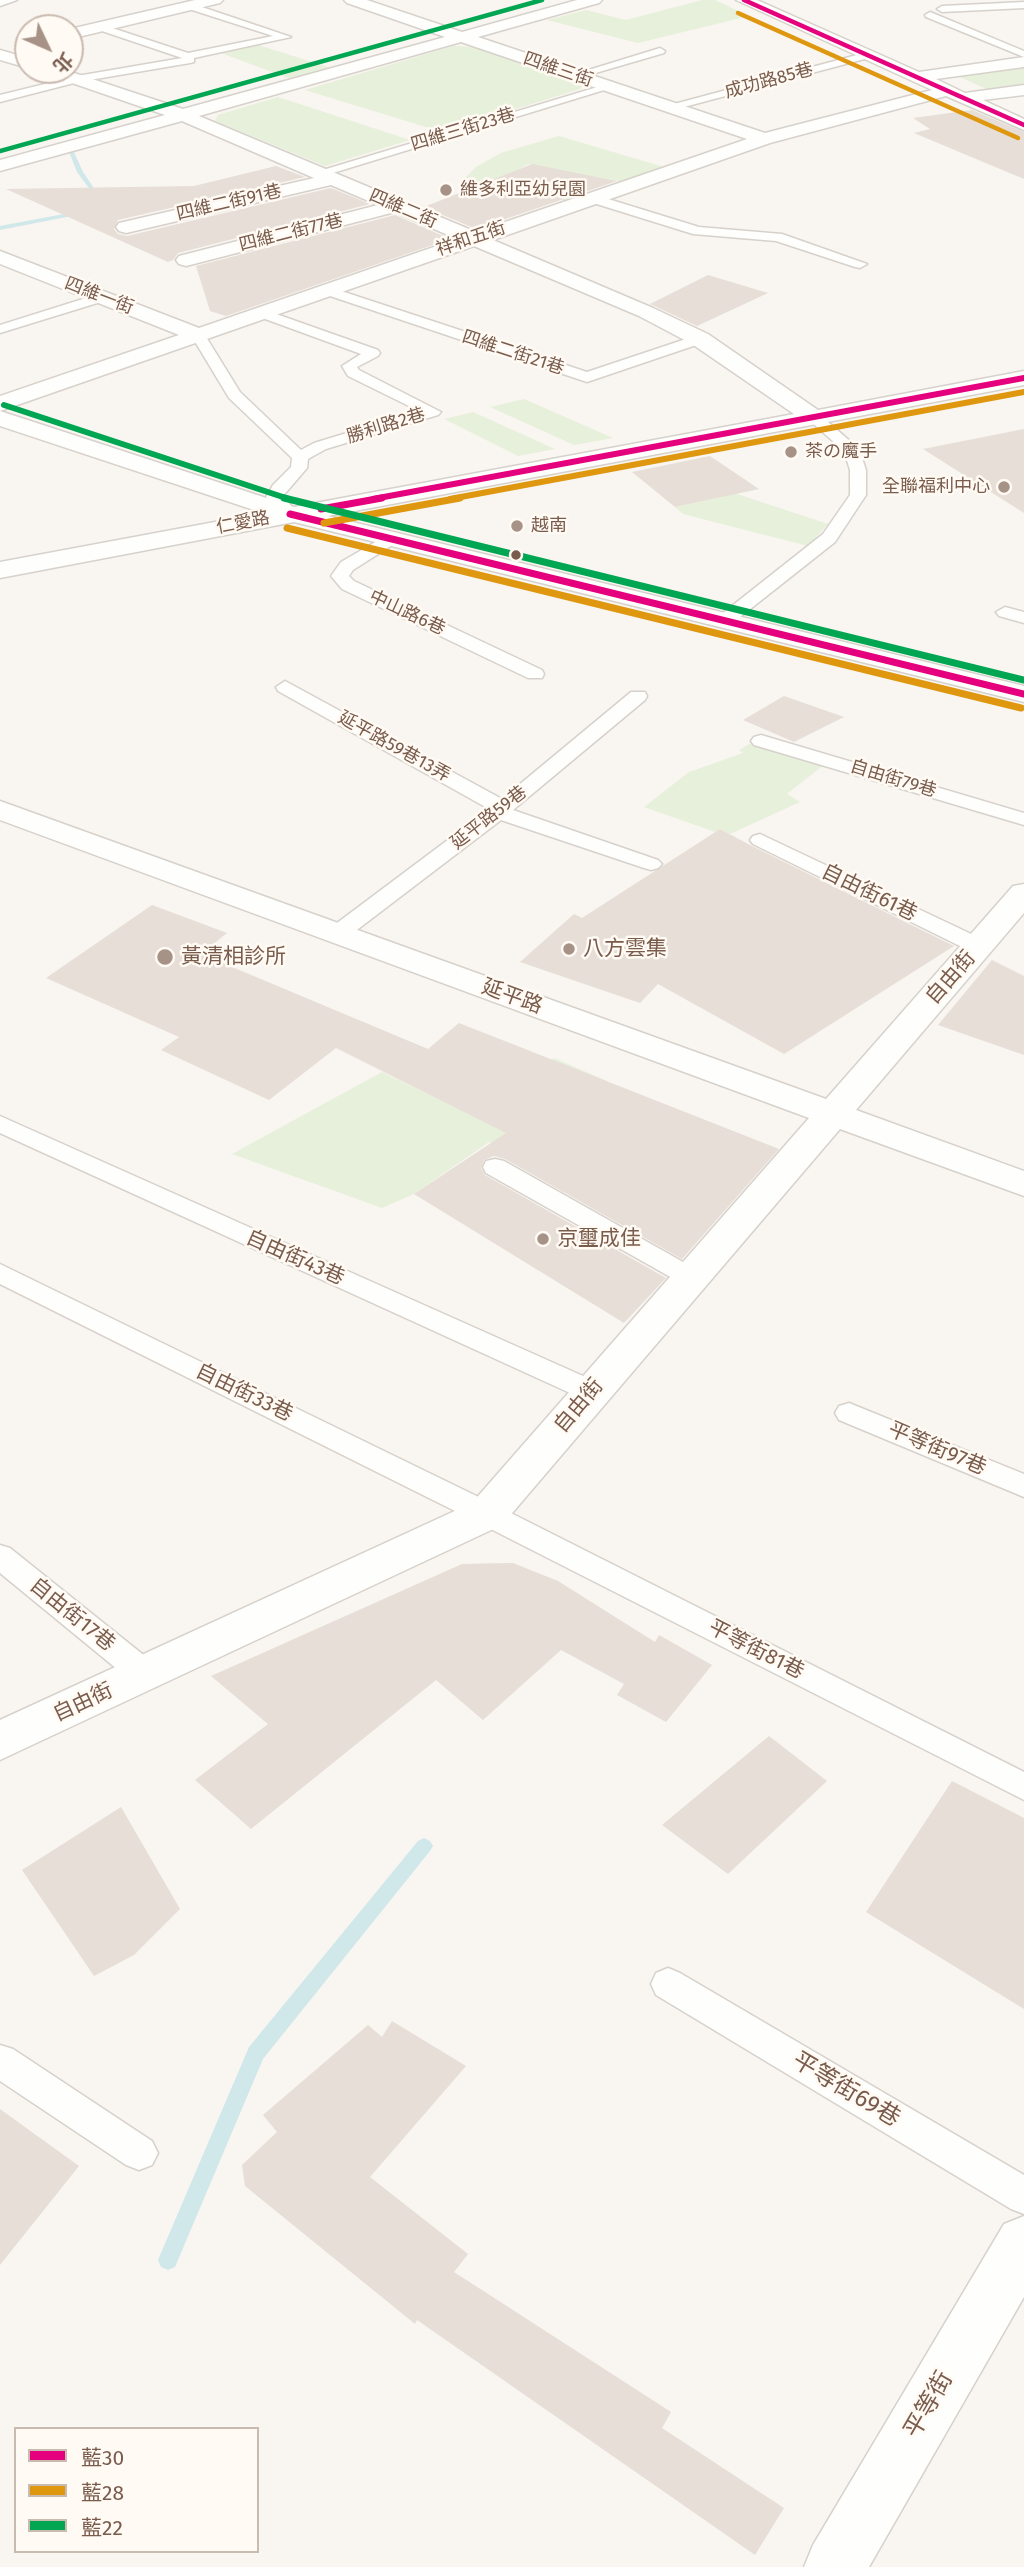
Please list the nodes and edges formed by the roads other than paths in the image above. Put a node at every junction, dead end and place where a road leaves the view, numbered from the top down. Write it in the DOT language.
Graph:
graph roads {
  1 [pos="12,0"];
  2 [pos="215,0"];
  3 [pos="352,0"];
  4 [pos="594,0"];
  5 [pos="744,0"];
  6 [pos="0,3"];
  7 [pos="1024,5"];
  8 [pos="190,6"];
  9 [pos="942,9"];
  10 [pos="930,15"];
  11 [pos="100,27"];
  12 [pos="84,31"];
  13 [pos="457,37"];
  14 [pos="660,51"];
  15 [pos="868,55"];
  16 [pos="1023,56"];
  17 [pos="198,58"];
  18 [pos="575,76"];
  19 [pos="917,77"];
  20 [pos="84,78"];
  21 [pos="84,81"];
  22 [pos="58,84"];
  23 [pos="608,87"];
  24 [pos="1024,90"];
  25 [pos="955,94"];
  26 [pos="0,99"];
  27 [pos="669,107"];
  28 [pos="183,115"];
  29 [pos="1024,125"];
  30 [pos="764,139"];
  31 [pos="0,166"];
  32 [pos="326,176"];
  33 [pos="592,198"];
  34 [pos="396,206"];
  35 [pos="126,227"];
  36 [pos="471,239"];
  37 [pos="0,257"];
  38 [pos="186,260"];
  39 [pos="860,264"];
  40 [pos="326,290"];
  41 [pos="102,297"];
  42 [pos="262,313"];
  43 [pos="2,329"];
  44 [pos="198,335"];
  45 [pos="700,339"];
  46 [pos="1024,378"];
  47 [pos="0,404"];
  48 [pos="0,418"];
  49 [pos="815,418"];
  50 [pos="300,457"];
  51 [pos="290,514"];
  52 [pos="391,538"];
  53 [pos="0,570"];
  54 [pos="1005,612"];
  55 [pos="1024,618"];
  56 [pos="724,621"];
  57 [pos="535,674"];
  58 [pos="285,687"];
  59 [pos="1024,694"];
  60 [pos="638,696"];
  61 [pos="761,741"];
  62 [pos="0,810"];
  63 [pos="501,810"];
  64 [pos="1024,819"];
  65 [pos="760,840"];
  66 [pos="651,864"];
  67 [pos="1024,893"];
  68 [pos="337,934"];
  69 [pos="978,946"];
  70 [pos="833,1113"];
  71 [pos="0,1124"];
  72 [pos="495,1167"];
  73 [pos="1024,1184"];
  74 [pos="0,1273"];
  75 [pos="691,1277"];
  76 [pos="591,1391"];
  77 [pos="849,1413"];
  78 [pos="1024,1486"];
  79 [pos="487,1514"];
  80 [pos="0,1556"];
  81 [pos="145,1674"];
  82 [pos="0,1741"];
  83 [pos="1024,1787"];
  84 [pos="668,1984"];
  85 [pos="0,2061"];
  86 [pos="139,2153"];
  87 [pos="1024,2196"];
  88 [pos="1024,2243"];
  89 [pos="835,2567"];
  1 -- 6 [label="lane"];
  2 -- 8 [label="street"];
  3 -- 13 [label="street, 四維三街"];
  4 -- 13 [label="street"];
  5 -- 15 [label="street"];
  7 -- 9 [label="lane"];
  8 -- 11 [label="street"];
  8 -- 11 [label="lane"];
  10 -- 16 [label="lane"];
  11 -- 12 [label="street"];
  13 -- 18 [label="street, 四維三街"];
  13 -- 28 [label="street"];
  14 -- 18 [label="lane"];
  15 -- 19 [label="street"];
  15 -- 27 [label="lane, 成功路85巷"];
  16 -- 19 [label="street"];
  17 -- 20 [label="lane"];
  18 -- 23 [label="street, 四維三街"];
  19 -- 25 [label="street"];
  21 -- 28 [label="street, 四維二街"];
  22 -- 26 [label="lane"];
  23 -- 27 [label="street, 四維三街"];
  23 -- 32 [label="lane, 四維三街23巷"];
  24 -- 25 [label="street, 祥和五街"];
  25 -- 29 [label="street"];
  25 -- 30 [label="street, 祥和五街"];
  27 -- 30 [label="street, 四維三街"];
  28 -- 31 [label="street"];
  28 -- 32 [label="street, 四維二街"];
  30 -- 33 [label="street, 祥和五街"];
  32 -- 34 [label="street, 四維二街"];
  32 -- 35 [label="street, 四維二街91巷"];
  33 -- 36 [label="street, 祥和五街"];
  33 -- 39 [label="lane"];
  34 -- 36 [label="street, 四維二街"];
  34 -- 38 [label="street, 四維二街77巷"];
  36 -- 40 [label="street, 祥和五街"];
  36 -- 45 [label="street, 四維二街"];
  37 -- 41 [label="street, 四維一街"];
  40 -- 42 [label="street, 祥和五街"];
  40 -- 45 [label="lane, 四維二街21巷"];
  41 -- 43 [label="lane"];
  41 -- 44 [label="street, 四維一街"];
  42 -- 44 [label="street, 祥和五街"];
  42 -- 50 [label="lane, 勝利路2巷"];
  44 -- 47 [label="street, 祥和五街"];
  44 -- 50 [label="lane"];
  45 -- 49 [label="street, 四維二街"];
  46 -- 49 [label="street, 仁愛路"];
  48 -- 51 [label="street"];
  49 -- 51 [label="street, 仁愛路"];
  49 -- 56 [label="lane"];
  50 -- 51 [label="lane"];
  51 -- 52 [label="street"];
  51 -- 53 [label="street, 仁愛路"];
  52 -- 56 [label="street"];
  52 -- 57 [label="lane, 中山路6巷"];
  54 -- 55 [label="lane"];
  56 -- 59 [label="street"];
  58 -- 63 [label="lane, 延平路59巷13弄"];
  60 -- 63 [label="lane, 延平路59巷"];
  61 -- 64 [label="lane, 自由街79巷"];
  62 -- 68 [label="street, 延平路"];
  63 -- 66 [label="lane, 延平路59巷13弄"];
  63 -- 68 [label="lane, 延平路59巷"];
  65 -- 69 [label="lane, 自由街61巷"];
  67 -- 69 [label="street, 自由街"];
  68 -- 70 [label="street, 延平路"];
  69 -- 70 [label="street, 自由街"];
  70 -- 73 [label="street, 延平路"];
  70 -- 75 [label="street, 自由街"];
  71 -- 76 [label="lane, 自由街43巷"];
  72 -- 75 [label="lane"];
  74 -- 79 [label="lane, 自由街33巷"];
  75 -- 76 [label="street, 自由街"];
  76 -- 79 [label="street, 自由街"];
  77 -- 78 [label="lane, 平等街97巷"];
  79 -- 81 [label="street, 自由街"];
  79 -- 83 [label="lane, 平等街81巷"];
  80 -- 81 [label="lane, 自由街17巷"];
  81 -- 82 [label="street, 自由街"];
  84 -- 87 [label="lane, 平等街69巷"];
  85 -- 86 [label="lane"];
  88 -- 89 [label="street, 平等街"];
}
